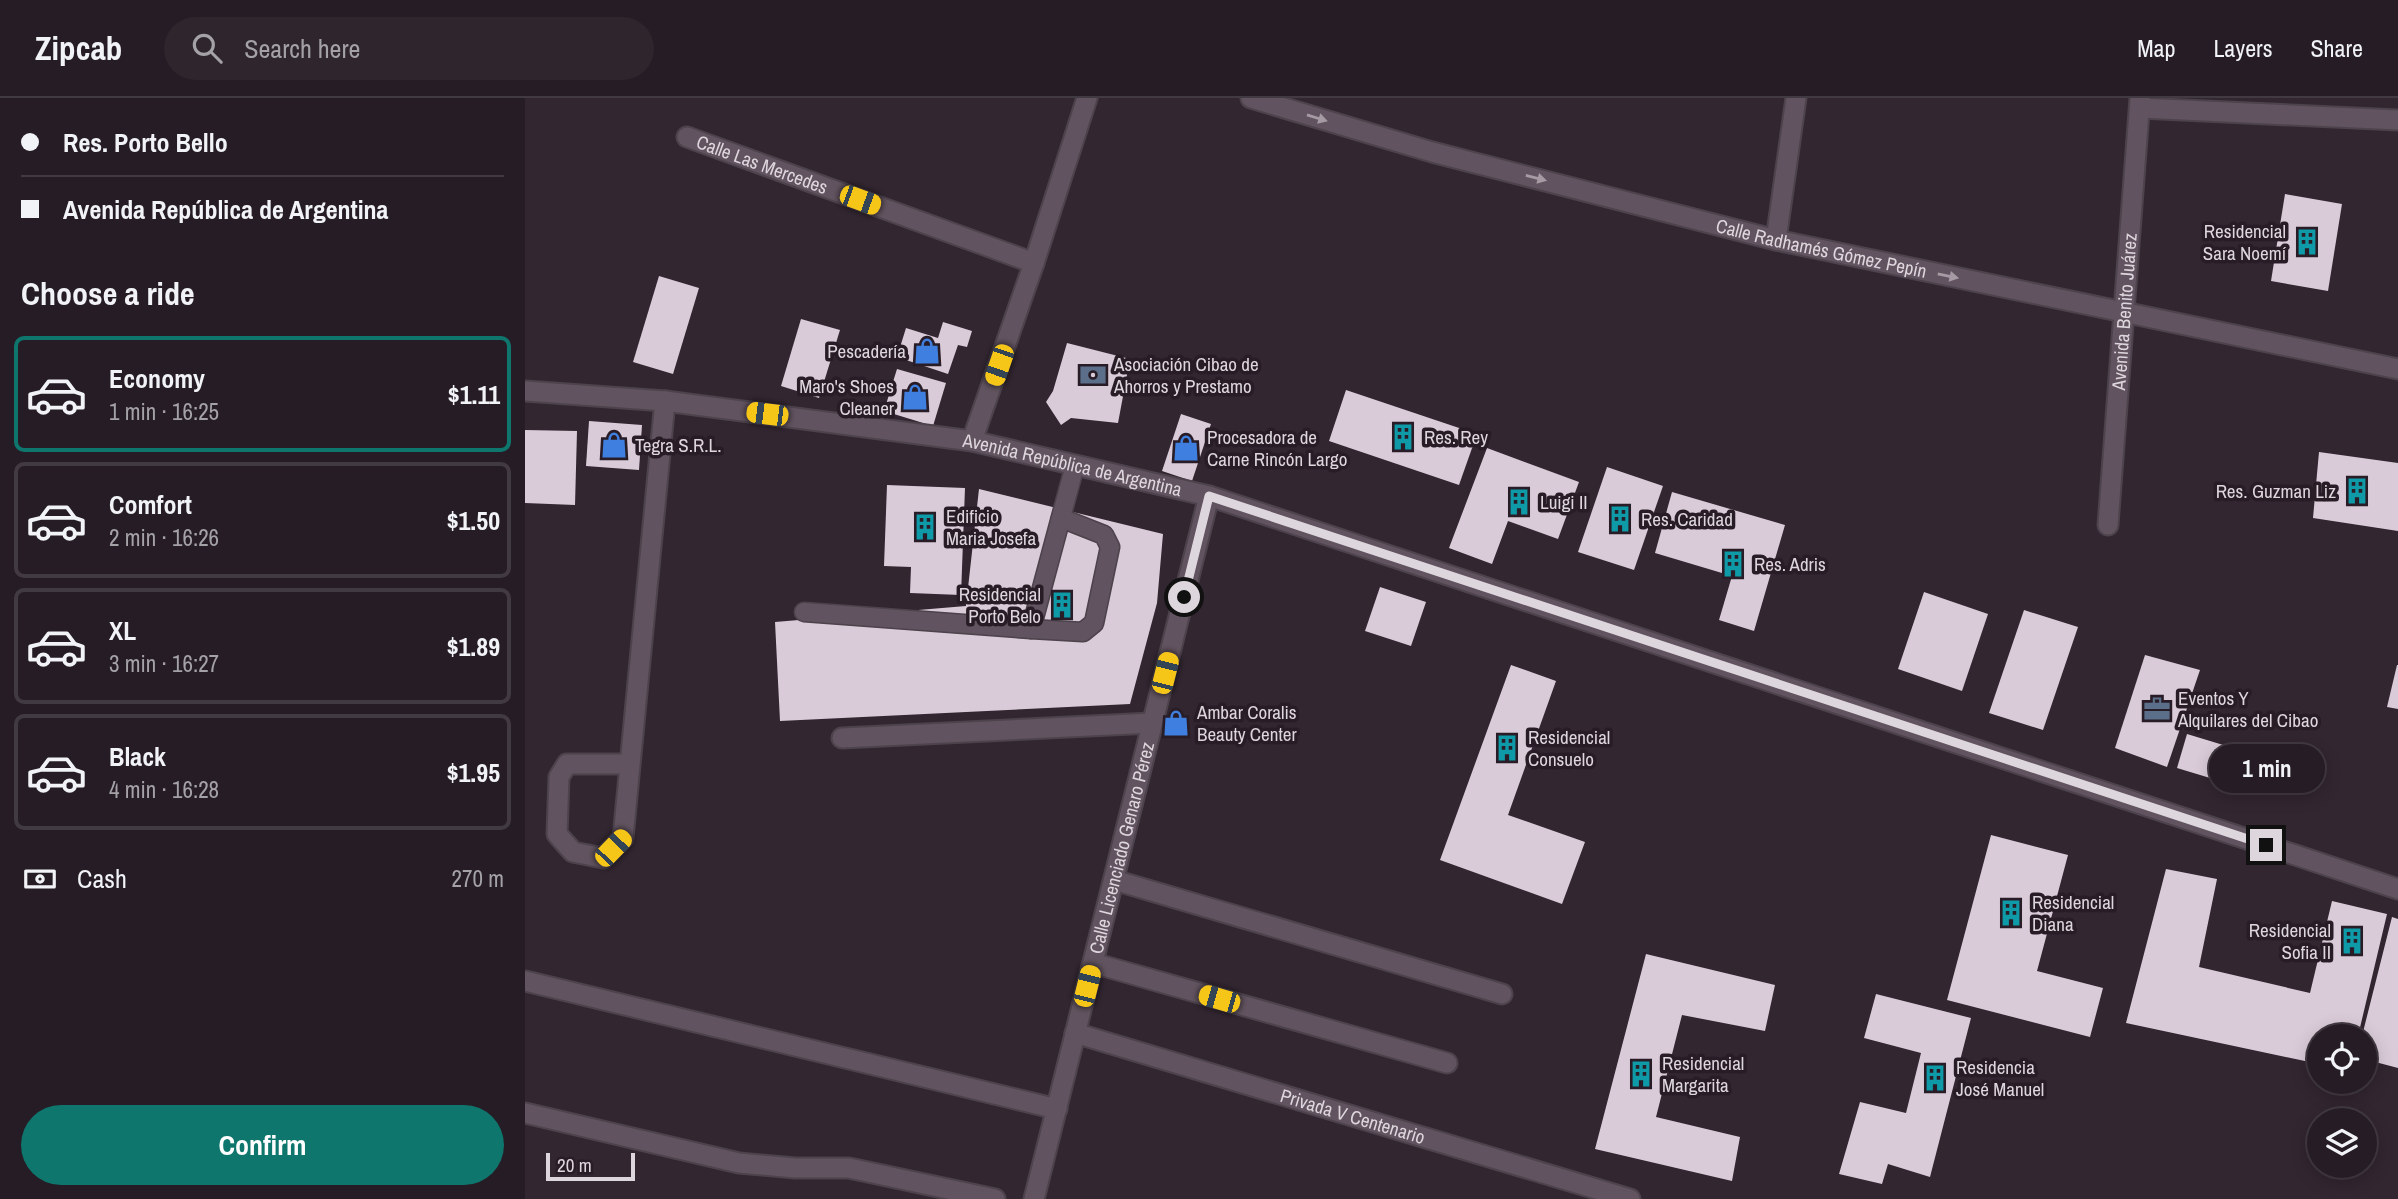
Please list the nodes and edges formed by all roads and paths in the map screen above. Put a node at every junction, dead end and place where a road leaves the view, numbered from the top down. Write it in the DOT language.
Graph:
graph roads {
  1 [pos="1087,98"];
  2 [pos="1251,98"];
  3 [pos="1796,98"];
  4 [pos="2140,103"];
  5 [pos="2398,121"];
  6 [pos="687,137"];
  7 [pos="1776,240"];
  8 [pos="1034,263"];
  9 [pos="2125,314"];
  10 [pos="2398,369"];
  11 [pos="525,391"];
  12 [pos="665,401"];
  13 [pos="972,441"];
  14 [pos="1075,465"];
  15 [pos="1209,496"];
  16 [pos="1061,518"];
  17 [pos="2108,525"];
  18 [pos="804,612"];
  19 [pos="1031,629"];
  20 [pos="1152,723"];
  21 [pos="842,738"];
  22 [pos="630,764"];
  23 [pos="1114,880"];
  24 [pos="2398,889"];
  25 [pos="1093,963"];
  26 [pos="525,981"];
  27 [pos="1502,994"];
  28 [pos="1075,1033"];
  29 [pos="1447,1063"];
  30 [pos="1057,1109"];
  31 [pos="525,1113"];
  32 [pos="995,1199"];
  33 [pos="1034,1199"];
  34 [pos="1630,1199"];
  1 -- 8 [label="street"];
  2 -- 7 [label="street, Calle Radhamés Gómez Pepín, one-way"];
  3 -- 7 [label="street"];
  4 -- 5 [label="street"];
  4 -- 9 [label="street, Avenida Benito Juárez"];
  6 -- 8 [label="street, Calle Las Mercedes"];
  7 -- 9 [label="street, Calle Radhamés Gómez Pepín, one-way"];
  8 -- 13 [label="street"];
  9 -- 10 [label="street, Calle Radhamés Gómez Pepín"];
  9 -- 17 [label="street, Avenida Benito Juárez"];
  11 -- 12 [label="street, Avenida República de Argentina"];
  12 -- 13 [label="street, Avenida República de Argentina"];
  12 -- 22 [label="street"];
  13 -- 14 [label="street, Avenida República de Argentina"];
  14 -- 15 [label="street, Avenida República de Argentina"];
  14 -- 16 [label="lane"];
  15 -- 20 [label="street, Calle Licenciado Genaro Pérez"];
  15 -- 24 [label="street, Avenida República de Argentina"];
  16 -- 19 [label="lane"];
  16 -- 19 [label="lane"];
  18 -- 19 [label="lane"];
  20 -- 21 [label="street"];
  20 -- 23 [label="street, Calle Licenciado Genaro Pérez"];
  22 -- 22 [label="street"];
  23 -- 25 [label="street, Calle Licenciado Genaro Pérez"];
  23 -- 27 [label="street"];
  25 -- 28 [label="street, Calle Licenciado Genaro Pérez"];
  25 -- 29 [label="street"];
  26 -- 30 [label="street"];
  28 -- 30 [label="street, Calle Licenciado Genaro Pérez"];
  28 -- 34 [label="street, Privada V Centenario"];
  30 -- 33 [label="street, Calle Licenciado Genaro Pérez"];
  31 -- 32 [label="street"];
}
